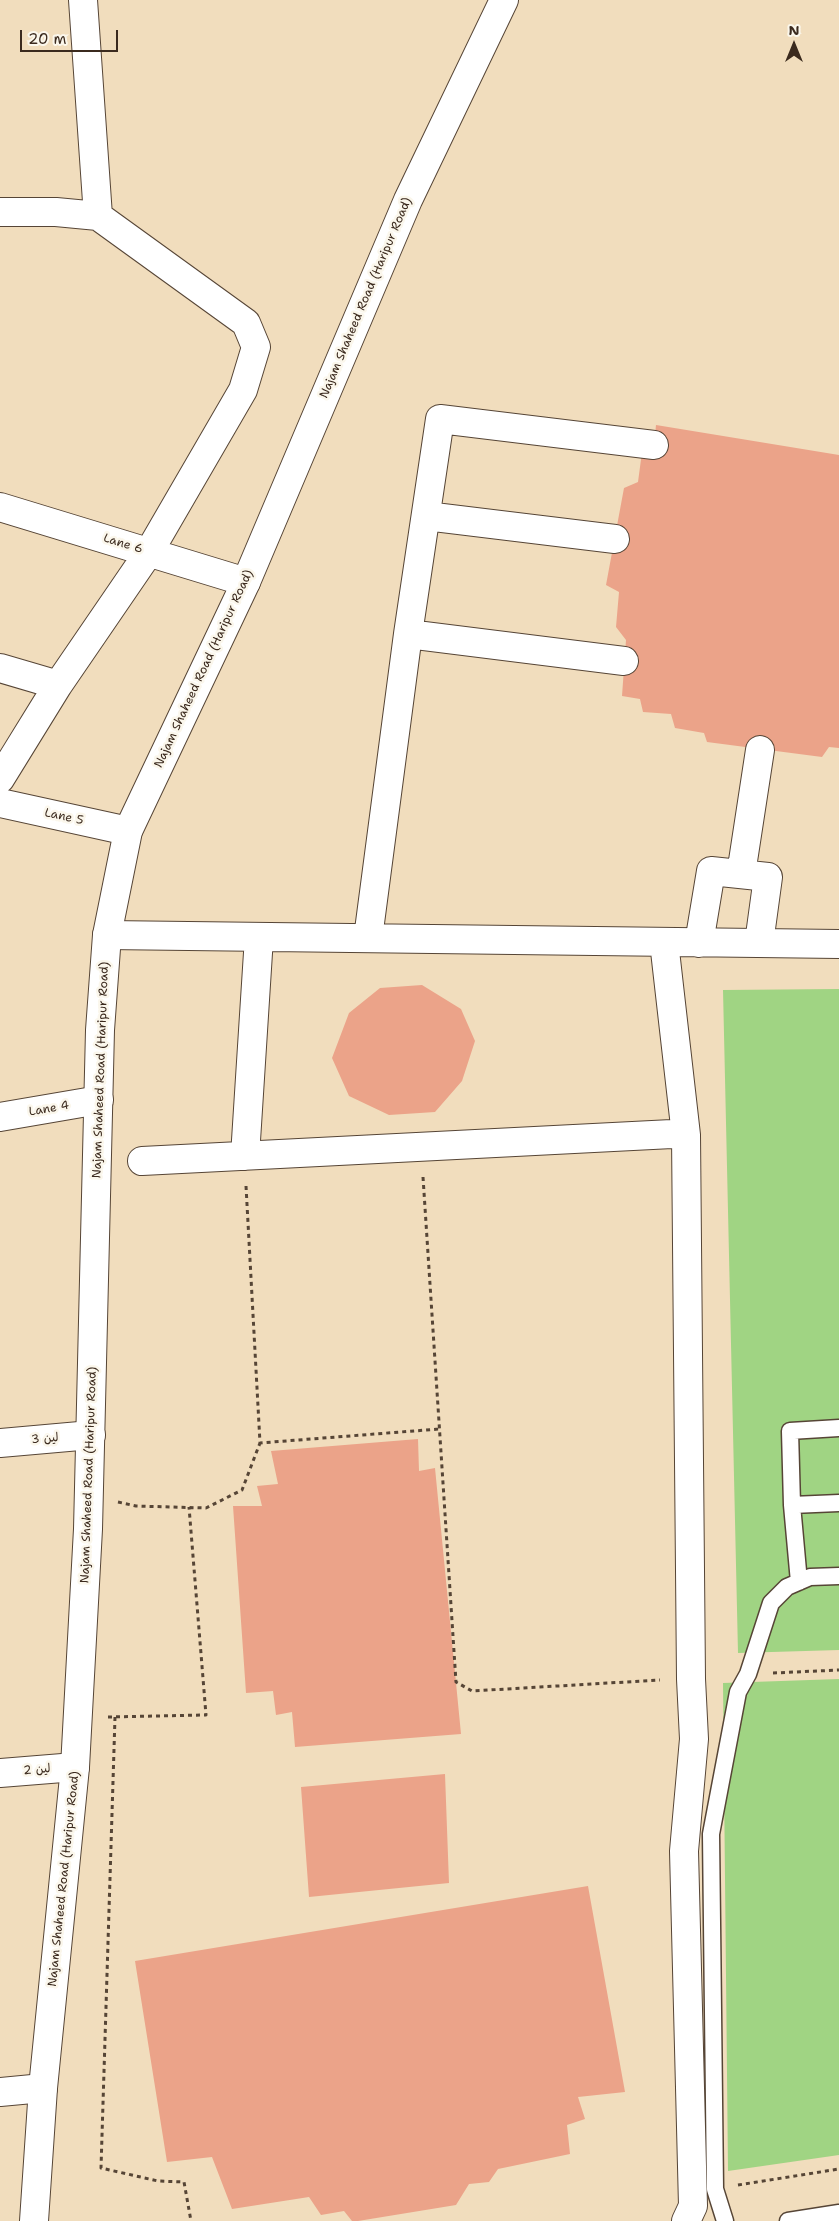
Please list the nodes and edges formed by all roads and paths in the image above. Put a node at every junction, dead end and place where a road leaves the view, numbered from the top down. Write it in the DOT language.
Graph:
graph roads {
  1 [pos="83,0"];
  2 [pos="504,0"];
  3 [pos="0,212"];
  4 [pos="98,216"];
  5 [pos="654,445"];
  6 [pos="0,507"];
  7 [pos="426,516"];
  8 [pos="615,539"];
  9 [pos="149,552"];
  10 [pos="246,582"];
  11 [pos="408,634"];
  12 [pos="624,661"];
  13 [pos="0,668"];
  14 [pos="58,685"];
  15 [pos="760,750"];
  16 [pos="0,779"];
  17 [pos="0,803"];
  18 [pos="128,831"];
  19 [pos="741,874"];
  20 [pos="107,935"];
  21 [pos="259,937"];
  22 [pos="368,938"];
  23 [pos="664,942"];
  24 [pos="699,943"];
  25 [pos="759,943"];
  26 [pos="839,944"];
  27 [pos="99,1100"];
  28 [pos="0,1117"];
  29 [pos="686,1135"];
  30 [pos="420,1146"];
  31 [pos="245,1156"];
  32 [pos="142,1161"];
  33 [pos="839,1428"];
  34 [pos="439,1429"];
  35 [pos="90,1435"];
  36 [pos="0,1443"];
  37 [pos="260,1443"];
  38 [pos="89,1495"];
  39 [pos="839,1503"];
  40 [pos="792,1505"];
  41 [pos="188,1507"];
  42 [pos="839,1576"];
  43 [pos="799,1582"];
  44 [pos="839,1670"];
  45 [pos="748,1674"];
  46 [pos="691,1678"];
  47 [pos="115,1717"];
  48 [pos="78,1718"];
  49 [pos="75,1767"];
  50 [pos="0,1773"];
  51 [pos="43,2088"];
  52 [pos="0,2092"];
  53 [pos="839,2169"];
  54 [pos="716,2188"];
  55 [pos="839,2213"];
  56 [pos="34,2221"];
  57 [pos="191,2221"];
  58 [pos="686,2221"];
  59 [pos="725,2221"];
  60 [pos="788,2221"];
  1 -- 4 [label="street"];
  2 -- 10 [label="street, Najam Shaheed Road (Haripur Road)"];
  3 -- 4 [label="street"];
  4 -- 9 [label="street"];
  5 -- 7 [label="street"];
  6 -- 9 [label="street, Lane 6"];
  7 -- 8 [label="street"];
  7 -- 11 [label="street"];
  9 -- 10 [label="street, Lane 6"];
  9 -- 14 [label="street"];
  10 -- 18 [label="street, Najam Shaheed Road (Haripur Road)"];
  11 -- 12 [label="street"];
  11 -- 22 [label="street"];
  13 -- 14 [label="street"];
  14 -- 16 [label="street"];
  15 -- 19 [label="street"];
  17 -- 18 [label="street, Lane 5"];
  18 -- 20 [label="street, Najam Shaheed Road (Haripur Road)"];
  19 -- 24 [label="street"];
  19 -- 25 [label="street"];
  20 -- 21 [label="street"];
  20 -- 27 [label="street, Najam Shaheed Road (Haripur Road)"];
  21 -- 22 [label="street"];
  21 -- 31 [label="street"];
  22 -- 23 [label="street"];
  23 -- 24 [label="street"];
  23 -- 29 [label="street"];
  24 -- 25 [label="street"];
  25 -- 26 [label="street"];
  27 -- 28 [label="street, Lane 4"];
  27 -- 35 [label="street, Najam Shaheed Road (Haripur Road)"];
  29 -- 30 [label="street"];
  29 -- 46 [label="street"];
  30 -- 31 [label="street"];
  30 -- 34 [label="path"];
  31 -- 32 [label="street"];
  31 -- 37 [label="path"];
  33 -- 40 [label="lane"];
  34 -- 37 [label="path"];
  34 -- 46 [label="path"];
  35 -- 36 [label="street, لین 3"];
  35 -- 38 [label="street, Najam Shaheed Road (Haripur Road)"];
  37 -- 41 [label="path"];
  38 -- 41 [label="path"];
  38 -- 48 [label="street, Najam Shaheed Road (Haripur Road)"];
  39 -- 40 [label="lane"];
  40 -- 43 [label="lane"];
  41 -- 47 [label="path"];
  42 -- 43 [label="lane"];
  43 -- 45 [label="lane"];
  44 -- 45 [label="path"];
  45 -- 54 [label="lane"];
  46 -- 58 [label="street"];
  47 -- 48 [label="path"];
  47 -- 57 [label="path"];
  48 -- 49 [label="street, Najam Shaheed Road (Haripur Road)"];
  49 -- 50 [label="street, لین 2"];
  49 -- 51 [label="street, Najam Shaheed Road (Haripur Road)"];
  51 -- 52 [label="street"];
  51 -- 56 [label="street, Najam Shaheed Road (Haripur Road)"];
  53 -- 54 [label="path"];
  54 -- 59 [label="lane"];
  55 -- 60 [label="lane"];
}
